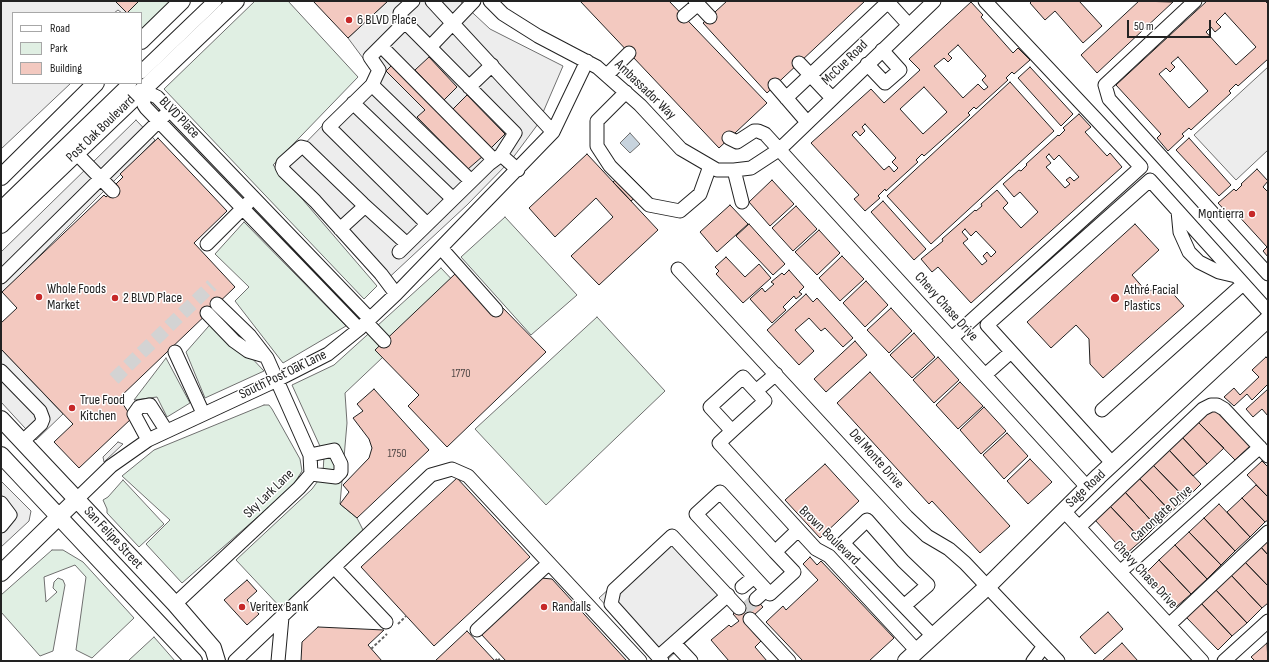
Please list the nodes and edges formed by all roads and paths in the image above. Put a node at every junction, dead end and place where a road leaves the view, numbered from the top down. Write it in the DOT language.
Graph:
graph roads {
  1 [pos="182,1"];
  2 [pos="205,1"];
  3 [pos="215,1"];
  4 [pos="236,1"];
  5 [pos="413,1"];
  6 [pos="432,1"];
  7 [pos="474,1"];
  8 [pos="490,1"];
  9 [pos="888,1"];
  10 [pos="934,1"];
  11 [pos="985,1"];
  12 [pos="1195,1"];
  13 [pos="702,6"];
  14 [pos="684,16"];
  15 [pos="405,22"];
  16 [pos="453,22"];
  17 [pos="908,24"];
  18 [pos="142,40"];
  19 [pos="381,46"];
  20 [pos="430,47"];
  21 [pos="882,50"];
  22 [pos="629,53"];
  23 [pos="142,62"];
  24 [pos="587,62"];
  25 [pos="799,63"];
  26 [pos="492,64"];
  27 [pos="867,64"];
  28 [pos="142,71"];
  29 [pos="607,75"];
  30 [pos="810,75"];
  31 [pos="142,80"];
  32 [pos="95,84"];
  33 [pos="117,84"];
  34 [pos="136,85"];
  35 [pos="372,85"];
  36 [pos="775,85"];
  37 [pos="469,86"];
  38 [pos="626,92"];
  39 [pos="786,98"];
  40 [pos="832,98"];
  41 [pos="353,104"];
  42 [pos="170,111"];
  43 [pos="159,121"];
  44 [pos="807,122"];
  45 [pos="553,132"];
  46 [pos="729,138"];
  47 [pos="780,149"];
  48 [pos="76,153"];
  49 [pos="498,157"];
  50 [pos="710,166"];
  51 [pos="518,170"];
  52 [pos="734,170"];
  53 [pos="1,177"];
  54 [pos="100,179"];
  55 [pos="471,181"];
  56 [pos="112,191"];
  57 [pos="1,198"];
  58 [pos="254,198"];
  59 [pos="452,199"];
  60 [pos="742,202"];
  61 [pos="363,204"];
  62 [pos="1,208"];
  63 [pos="243,208"];
  64 [pos="1178,211"];
  65 [pos="1,224"];
  66 [pos="427,224"];
  67 [pos="340,229"];
  68 [pos="207,244"];
  69 [pos="440,248"];
  70 [pos="678,269"];
  71 [pos="1268,274"];
  72 [pos="1,277"];
  73 [pos="1240,280"];
  74 [pos="396,294"];
  75 [pos="217,304"];
  76 [pos="496,310"];
  77 [pos="1268,311"];
  78 [pos="207,313"];
  79 [pos="1268,319"];
  80 [pos="365,323"];
  81 [pos="952,338"];
  82 [pos="384,341"];
  83 [pos="175,352"];
  84 [pos="1011,352"];
  85 [pos="265,356"];
  86 [pos="1,371"];
  87 [pos="776,374"];
  88 [pos="985,375"];
  89 [pos="277,380"];
  90 [pos="756,391"];
  91 [pos="1102,410"];
  92 [pos="203,413"];
  93 [pos="1,419"];
  94 [pos="166,430"];
  95 [pos="732,431"];
  96 [pos="148,440"];
  97 [pos="22,442"];
  98 [pos="1264,452"];
  99 [pos="310,455"];
  100 [pos="2,458"];
  101 [pos="1113,464"];
  102 [pos="311,474"];
  103 [pos="1088,488"];
  104 [pos="77,499"];
  105 [pos="1,503"];
  106 [pos="1064,511"];
  107 [pos="60,516"];
  108 [pos="1,526"];
  109 [pos="1079,527"];
  110 [pos="798,530"];
  111 [pos="1268,532"];
  112 [pos="843,543"];
  113 [pos="775,552"];
  114 [pos="829,556"];
  115 [pos="549,563"];
  116 [pos="334,567"];
  117 [pos="2,569"];
  118 [pos="1120,572"];
  119 [pos="754,577"];
  120 [pos="988,586"];
  121 [pos="766,590"];
  122 [pos="736,596"];
  123 [pos="756,599"];
  124 [pos="175,604"];
  125 [pos="904,606"];
  126 [pos="282,617"];
  127 [pos="750,619"];
  128 [pos="1268,621"];
  129 [pos="386,622"];
  130 [pos="1169,625"];
  131 [pos="478,630"];
  132 [pos="933,636"];
  133 [pos="674,643"];
  134 [pos="1044,646"];
  135 [pos="911,656"];
  136 [pos="660,659"];
  137 [pos="194,661"];
  138 [pos="217,661"];
  139 [pos="235,661"];
  140 [pos="278,661"];
  141 [pos="495,661"];
  142 [pos="500,661"];
  143 [pos="640,661"];
  144 [pos="691,661"];
  145 [pos="789,661"];
  146 [pos="1033,661"];
  147 [pos="1058,661"];
  148 [pos="1202,661"];
  149 [pos="1224,661"];
  1 -- 18 [label="main road"];
  2 -- 23 [label="street"];
  3 -- 28 [label="street"];
  4 -- 31 [label="main road, Post Oak Boulevard"];
  5 -- 15 [label="street"];
  6 -- 16 [label="street"];
  7 -- 16 [label="street"];
  8 -- 24 [label="street, Ambassador Way"];
  9 -- 17 [label="street"];
  9 -- 30 [label="street"];
  10 -- 17 [label="street, McCue Road"];
  11 -- 81 [label="street"];
  12 -- 71 [label="street"];
  13 -- 14 [label="street"];
  15 -- 19 [label="street"];
  15 -- 20 [label="street"];
  16 -- 20 [label="street"];
  16 -- 26 [label="street"];
  17 -- 21 [label="street, McCue Road"];
  19 -- 35 [label="street"];
  19 -- 49 [label="street"];
  20 -- 37 [label="street"];
  21 -- 27 [label="street, McCue Road"];
  21 -- 27 [label="street"];
  22 -- 29 [label="street"];
  24 -- 29 [label="street, Ambassador Way"];
  24 -- 45 [label="street, South Post Oak Lane"];
  25 -- 30 [label="street"];
  26 -- 37 [label="street"];
  26 -- 45 [label="street"];
  27 -- 40 [label="street, McCue Road"];
  29 -- 38 [label="street, Ambassador Way"];
  30 -- 39 [label="street"];
  30 -- 40 [label="street"];
  32 -- 53 [label="main road"];
  33 -- 57 [label="street"];
  34 -- 42 [label="street, BLVD Place"];
  34 -- 43 [label="street, BLVD Place"];
  34 -- 48 [label="main road, Post Oak Boulevard"];
  34 -- 62 [label="street"];
  35 -- 41 [label="street"];
  35 -- 55 [label="street"];
  36 -- 39 [label="street"];
  37 -- 49 [label="street"];
  38 -- 50 [label="street, Ambassador Way"];
  38 -- 50 [label="street"];
  39 -- 44 [label="street"];
  40 -- 44 [label="street, McCue Road"];
  41 -- 59 [label="street"];
  41 -- 66 [label="street"];
  42 -- 43 [label="street"];
  42 -- 58 [label="street, BLVD Place"];
  43 -- 54 [label="street"];
  43 -- 63 [label="street, BLVD Place"];
  44 -- 47 [label="street, McCue Road"];
  45 -- 51 [label="street, South Post Oak Lane"];
  46 -- 47 [label="street, Chevy Chase Drive"];
  47 -- 52 [label="street, Ambassador Way"];
  47 -- 81 [label="street, Chevy Chase Drive"];
  48 -- 54 [label="street"];
  48 -- 65 [label="main road, Post Oak Boulevard"];
  49 -- 51 [label="street"];
  49 -- 55 [label="street"];
  50 -- 52 [label="street, Ambassador Way"];
  51 -- 69 [label="street, South Post Oak Lane"];
  52 -- 60 [label="street"];
  54 -- 56 [label="street"];
  54 -- 72 [label="street"];
  55 -- 59 [label="street"];
  58 -- 63 [label="street"];
  58 -- 80 [label="street, BLVD Place"];
  59 -- 66 [label="street"];
  61 -- 66 [label="street"];
  61 -- 67 [label="street"];
  61 -- 67 [label="street"];
  63 -- 68 [label="street"];
  63 -- 80 [label="street, BLVD Place"];
  64 -- 73 [label="street"];
  64 -- 73 [label="street"];
  64 -- 84 [label="street"];
  67 -- 74 [label="street"];
  69 -- 74 [label="street, South Post Oak Lane"];
  69 -- 76 [label="street"];
  70 -- 87 [label="street, Del Monte Drive"];
  73 -- 77 [label="street"];
  73 -- 91 [label="street"];
  74 -- 80 [label="street, South Post Oak Lane"];
  75 -- 85 [label="street, Sky Lark Lane"];
  78 -- 85 [label="street"];
  79 -- 101 [label="main road, Sage Road"];
  80 -- 82 [label="street"];
  80 -- 89 [label="street, South Post Oak Lane"];
  81 -- 88 [label="street, Chevy Chase Drive"];
  83 -- 92 [label="street"];
  84 -- 88 [label="street"];
  84 -- 101 [label="street"];
  85 -- 89 [label="street, Sky Lark Lane"];
  86 -- 97 [label="street"];
  87 -- 90 [label="street"];
  87 -- 120 [label="street, Del Monte Drive"];
  88 -- 103 [label="street, Chevy Chase Drive"];
  89 -- 92 [label="street, South Post Oak Lane"];
  89 -- 99 [label="street, Sky Lark Lane"];
  90 -- 95 [label="street"];
  90 -- 95 [label="street"];
  92 -- 94 [label="street, South Post Oak Lane"];
  93 -- 97 [label="main road, San Felipe Street"];
  94 -- 96 [label="street, South Post Oak Lane"];
  94 -- 96 [label="street"];
  95 -- 110 [label="street, Brown Boulevard"];
  96 -- 104 [label="street, South Post Oak Lane"];
  97 -- 104 [label="main road, San Felipe Street"];
  98 -- 109 [label="street"];
  98 -- 118 [label="street, Canongate Drive"];
  99 -- 102 [label="street, Sky Lark Lane"];
  99 -- 102 [label="street"];
  100 -- 107 [label="main road, San Felipe Street"];
  101 -- 103 [label="main road, Sage Road"];
  102 -- 124 [label="street, Sky Lark Lane"];
  103 -- 106 [label="main road, Sage Road"];
  104 -- 107 [label="main road, South Post Oak Lane"];
  104 -- 124 [label="main road, San Felipe Street"];
  105 -- 108 [label="street"];
  106 -- 109 [label="street, Chevy Chase Drive"];
  106 -- 120 [label="main road, Sage Road"];
  107 -- 117 [label="main road, South Post Oak Lane"];
  107 -- 137 [label="main road, San Felipe Street"];
  109 -- 118 [label="street, Chevy Chase Drive"];
  110 -- 113 [label="street"];
  110 -- 114 [label="street, Brown Boulevard"];
  111 -- 130 [label="street"];
  112 -- 114 [label="street"];
  112 -- 125 [label="street"];
  112 -- 125 [label="street"];
  113 -- 119 [label="street"];
  113 -- 121 [label="street"];
  114 -- 135 [label="street, Brown Boulevard"];
  115 -- 116 [label="street"];
  115 -- 131 [label="street"];
  115 -- 143 [label="street"];
  116 -- 126 [label="street"];
  116 -- 129 [label="street"];
  118 -- 130 [label="street, Chevy Chase Drive"];
  119 -- 121 [label="street"];
  119 -- 122 [label="street"];
  120 -- 132 [label="main road, Sage Road"];
  120 -- 134 [label="street, Del Monte Drive"];
  121 -- 123 [label="street"];
  122 -- 133 [label="street"];
  122 -- 136 [label="street"];
  124 -- 138 [label="main road, San Felipe Street"];
  125 -- 132 [label="street"];
  126 -- 139 [label="street"];
  126 -- 140 [label="street"];
  127 -- 145 [label="street"];
  128 -- 149 [label="street"];
  130 -- 148 [label="street, Chevy Chase Drive"];
  132 -- 135 [label="main road, Sage Road"];
  133 -- 136 [label="street"];
  133 -- 144 [label="street"];
  134 -- 146 [label="street"];
  134 -- 147 [label="street, Del Monte Drive"];
  141 -- 142 [label="path"];
}
